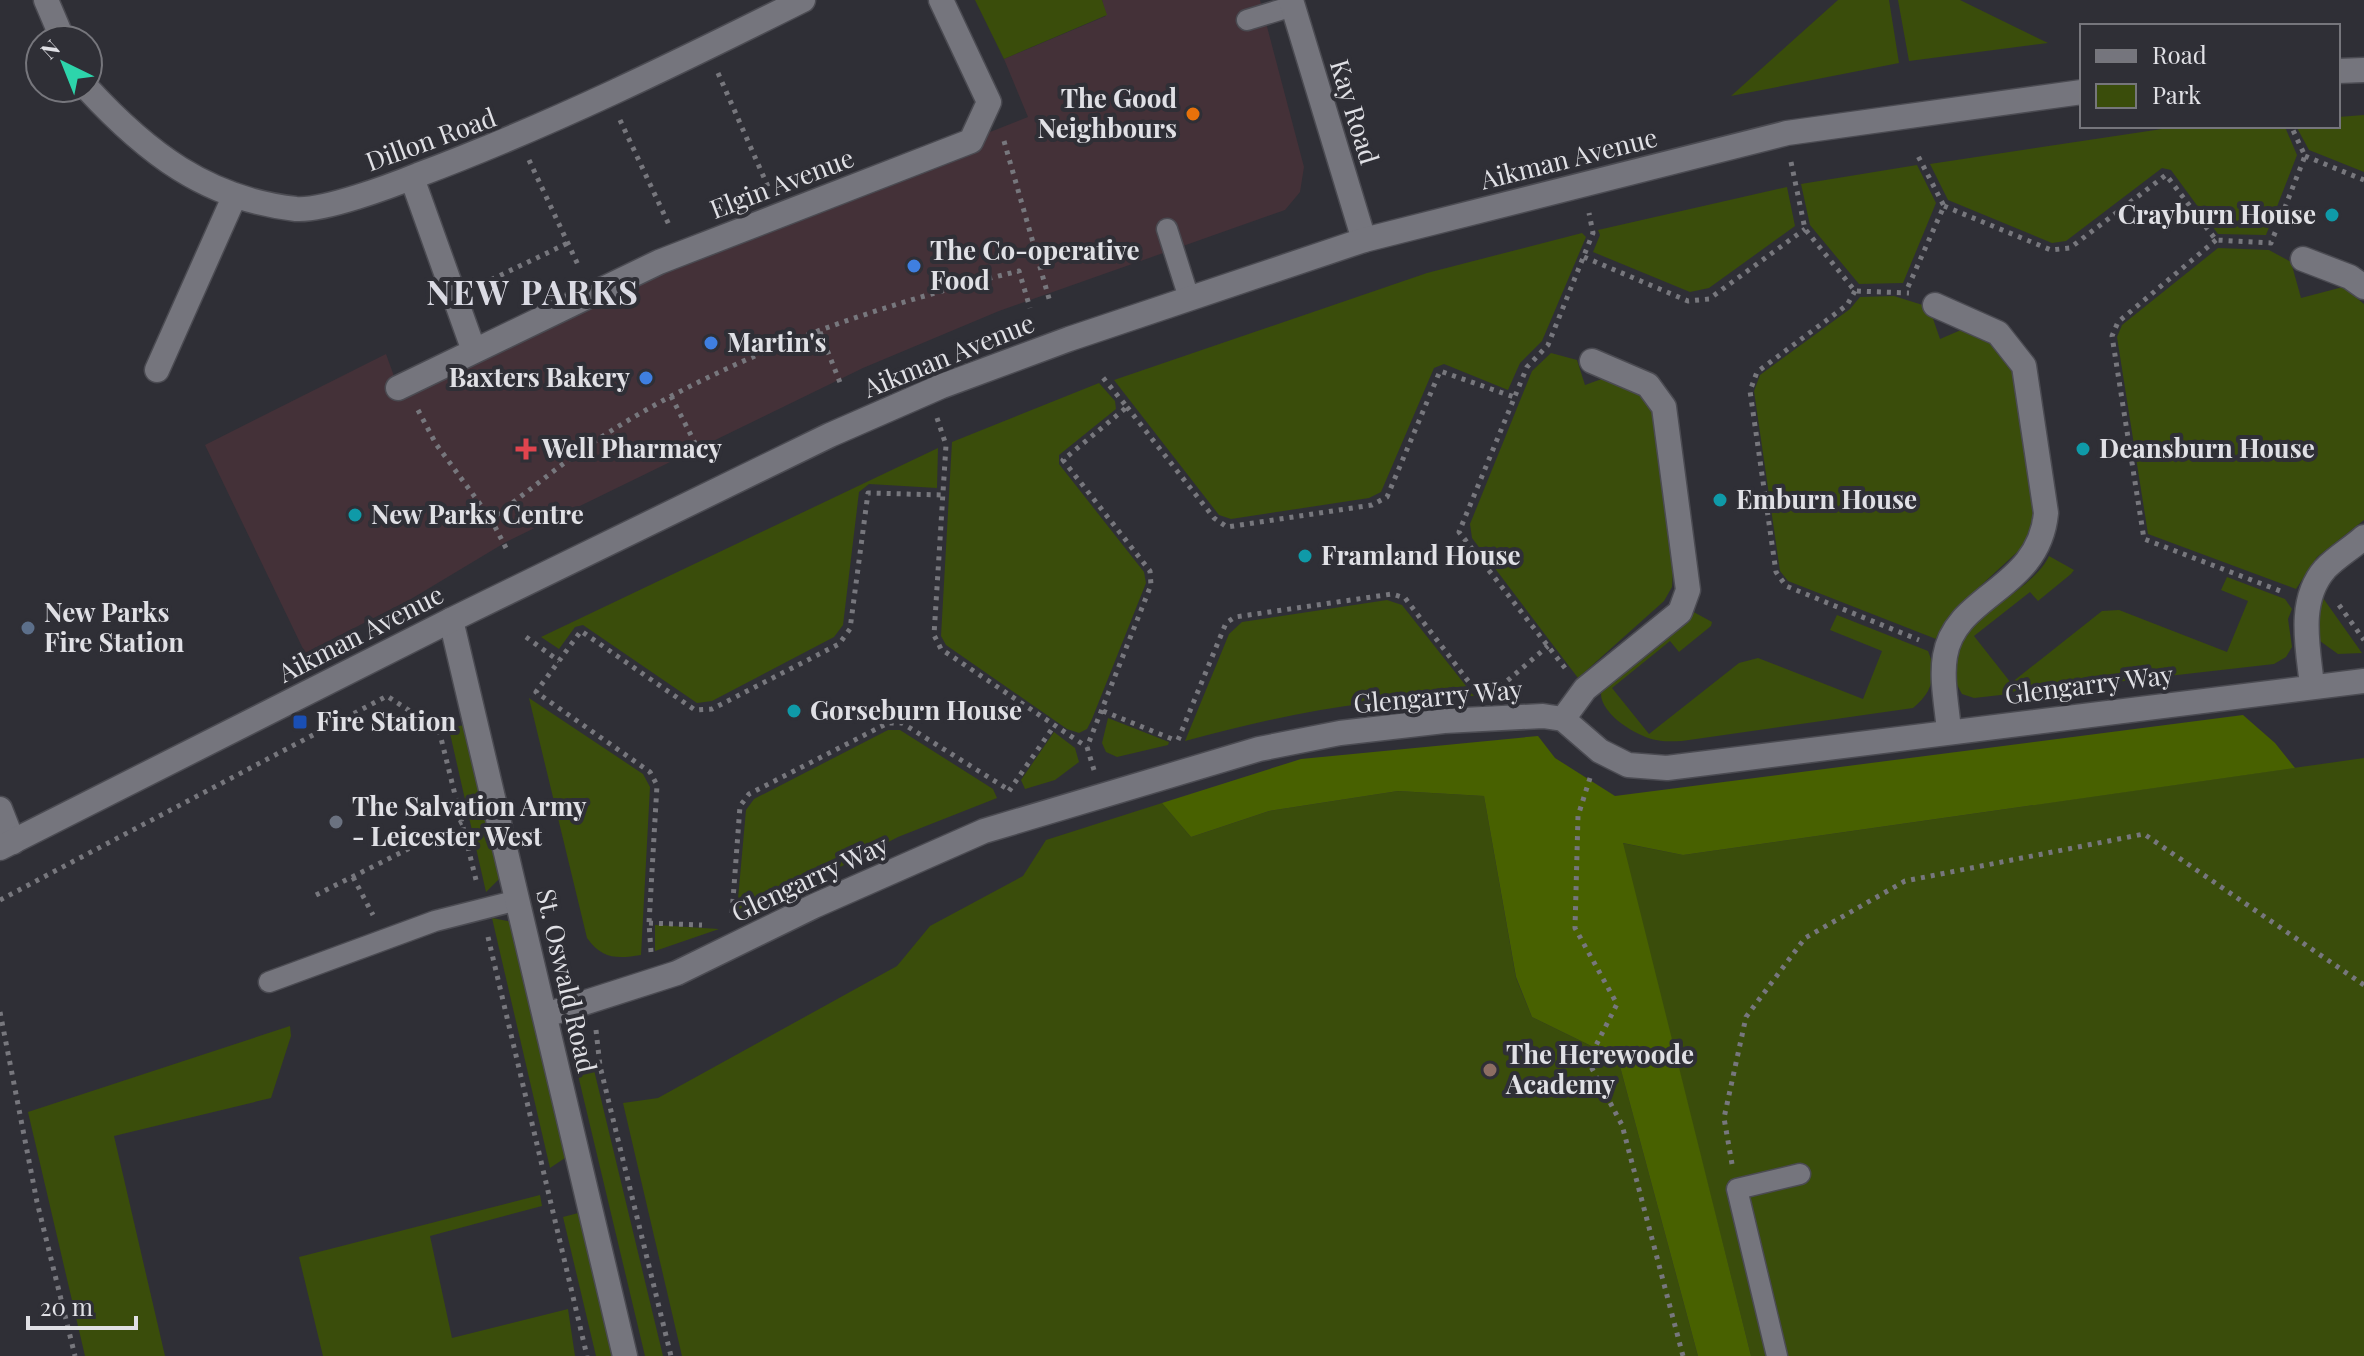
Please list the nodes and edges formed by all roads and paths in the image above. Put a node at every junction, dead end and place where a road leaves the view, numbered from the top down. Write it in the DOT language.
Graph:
graph roads {
  1 [pos="46,0"];
  2 [pos="803,0"];
  3 [pos="941,0"];
  4 [pos="1292,3"];
  5 [pos="1247,20"];
  6 [pos="56,24"];
  7 [pos="707,48"];
  8 [pos="2364,70"];
  9 [pos="2340,71"];
  10 [pos="2080,92"];
  11 [pos="609,95"];
  12 [pos="102,104"];
  13 [pos="983,114"];
  14 [pos="2292,128"];
  15 [pos="1787,133"];
  16 [pos="518,137"];
  17 [pos="1918,156"];
  18 [pos="2305,156"];
  19 [pos="412,178"];
  20 [pos="2364,180"];
  21 [pos="1585,184"];
  22 [pos="235,195"];
  23 [pos="1944,206"];
  24 [pos="781,215"];
  25 [pos="1167,229"];
  26 [pos="1805,229"];
  27 [pos="1364,240"];
  28 [pos="2216,240"];
  29 [pos="568,243"];
  30 [pos="682,254"];
  31 [pos="1584,257"];
  32 [pos="2303,259"];
  33 [pos="2364,287"];
  34 [pos="1855,291"];
  35 [pos="1906,291"];
  36 [pos="592,295"];
  37 [pos="455,297"];
  38 [pos="1189,298"];
  39 [pos="1050,302"];
  40 [pos="1935,305"];
  41 [pos="1030,308"];
  42 [pos="820,332"];
  43 [pos="474,351"];
  44 [pos="1592,361"];
  45 [pos="157,370"];
  46 [pos="1100,374"];
  47 [pos="841,385"];
  48 [pos="402,386"];
  49 [pos="928,393"];
  50 [pos="671,396"];
  51 [pos="1514,397"];
  52 [pos="1127,407"];
  53 [pos="700,453"];
  54 [pos="943,495"];
  55 [pos="491,519"];
  56 [pos="2364,537"];
  57 [pos="506,548"];
  58 [pos="2310,602"];
  59 [pos="451,620"];
  60 [pos="526,637"];
  61 [pos="1548,646"];
  62 [pos="1946,651"];
  63 [pos="559,661"];
  64 [pos="2364,681"];
  65 [pos="2312,685"];
  66 [pos="1585,689"];
  67 [pos="1494,691"];
  68 [pos="1483,700"];
  69 [pos="1103,711"];
  70 [pos="1563,719"];
  71 [pos="1054,726"];
  72 [pos="1949,731"];
  73 [pos="1178,741"];
  74 [pos="1087,747"];
  75 [pos="1174,750"];
  76 [pos="1600,751"];
  77 [pos="1009,790"];
  78 [pos="1101,794"];
  79 [pos="1013,801"];
  80 [pos="0,809"];
  81 [pos="462,822"];
  82 [pos="7,845"];
  83 [pos="353,877"];
  84 [pos="316,895"];
  85 [pos="518,900"];
  86 [pos="649,923"];
  87 [pos="718,925"];
  88 [pos="731,926"];
  89 [pos="385,940"];
  90 [pos="652,964"];
  91 [pos="269,982"];
  92 [pos="2364,985"];
  93 [pos="594,1000"];
  94 [pos="0,1012"];
  95 [pos="546,1015"];
  96 [pos="1800,1174"];
  97 [pos="1737,1189"];
  98 [pos="75,1356"];
  99 [pos="625,1356"];
  100 [pos="671,1356"];
  101 [pos="1683,1356"];
  102 [pos="1777,1356"];
  1 -- 6 [label="street"];
  2 -- 7 [label="street, Dillon Road"];
  3 -- 13 [label="street"];
  4 -- 5 [label="lane"];
  4 -- 27 [label="street, Kay Road"];
  7 -- 11 [label="street, Dillon Road"];
  7 -- 24 [label="path"];
  8 -- 9 [label="street"];
  10 -- 15 [label="street, Aikman Avenue"];
  11 -- 16 [label="street, Dillon Road"];
  11 -- 30 [label="path"];
  12 -- 22 [label="street, Dillon Road"];
  13 -- 24 [label="street, Elgin Avenue"];
  13 -- 39 [label="path"];
  14 -- 18 [label="path"];
  15 -- 21 [label="street, Aikman Avenue"];
  15 -- 26 [label="path"];
  16 -- 19 [label="street, Dillon Road"];
  16 -- 29 [label="path"];
  17 -- 23 [label="path"];
  18 -- 20 [label="path"];
  18 -- 28 [label="path"];
  19 -- 22 [label="street, Dillon Road"];
  19 -- 37 [label="street"];
  21 -- 27 [label="street, Aikman Avenue"];
  21 -- 31 [label="path"];
  22 -- 45 [label="street"];
  23 -- 28 [label="path"];
  23 -- 35 [label="path"];
  24 -- 30 [label="street, Elgin Avenue"];
  25 -- 38 [label="lane"];
  26 -- 31 [label="path"];
  26 -- 34 [label="path"];
  27 -- 38 [label="street, Aikman Avenue"];
  28 -- 58 [label="path"];
  29 -- 36 [label="path"];
  29 -- 37 [label="path"];
  30 -- 36 [label="street, Elgin Avenue"];
  31 -- 51 [label="path"];
  32 -- 33 [label="street"];
  34 -- 35 [label="path"];
  34 -- 62 [label="path"];
  35 -- 40 [label="path"];
  36 -- 43 [label="street, Elgin Avenue"];
  37 -- 43 [label="street"];
  38 -- 49 [label="street, Aikman Avenue"];
  40 -- 62 [label="street"];
  41 -- 42 [label="path"];
  42 -- 47 [label="path"];
  42 -- 50 [label="path"];
  43 -- 48 [label="street, Elgin Avenue"];
  44 -- 66 [label="street"];
  46 -- 52 [label="path"];
  48 -- 55 [label="path"];
  49 -- 54 [label="path"];
  49 -- 59 [label="street, Aikman Avenue"];
  50 -- 53 [label="path"];
  50 -- 55 [label="path"];
  51 -- 52 [label="path"];
  51 -- 61 [label="path"];
  52 -- 69 [label="path"];
  54 -- 63 [label="path"];
  54 -- 71 [label="path"];
  55 -- 57 [label="path"];
  56 -- 58 [label="street"];
  58 -- 65 [label="street"];
  59 -- 82 [label="street, Aikman Avenue"];
  59 -- 85 [label="street, St. Oswald Road"];
  60 -- 63 [label="path"];
  61 -- 66 [label="path"];
  61 -- 67 [label="path"];
  62 -- 72 [label="street"];
  63 -- 86 [label="path"];
  64 -- 65 [label="street, Glengarry Way"];
  65 -- 72 [label="street, Glengarry Way"];
  66 -- 70 [label="street"];
  68 -- 73 [label="path"];
  69 -- 73 [label="path"];
  69 -- 74 [label="path"];
  70 -- 76 [label="street, Glengarry Way"];
  70 -- 78 [label="street, Glengarry Way"];
  71 -- 74 [label="path"];
  71 -- 77 [label="path"];
  72 -- 76 [label="street, Glengarry Way"];
  73 -- 75 [label="path"];
  74 -- 78 [label="path"];
  76 -- 101 [label="path"];
  77 -- 79 [label="path"];
  77 -- 88 [label="path"];
  78 -- 93 [label="street, Glengarry Way"];
  80 -- 82 [label="street"];
  81 -- 83 [label="path"];
  83 -- 84 [label="path"];
  83 -- 89 [label="path"];
  85 -- 89 [label="lane"];
  85 -- 95 [label="street, St. Oswald Road"];
  86 -- 87 [label="path"];
  86 -- 90 [label="path"];
  89 -- 91 [label="lane"];
  92 -- 97 [label="path"];
  93 -- 95 [label="street, Glengarry Way"];
  93 -- 100 [label="path"];
  94 -- 98 [label="path"];
  95 -- 99 [label="street, St. Oswald Road"];
  96 -- 97 [label="lane"];
  97 -- 102 [label="lane"];
}
